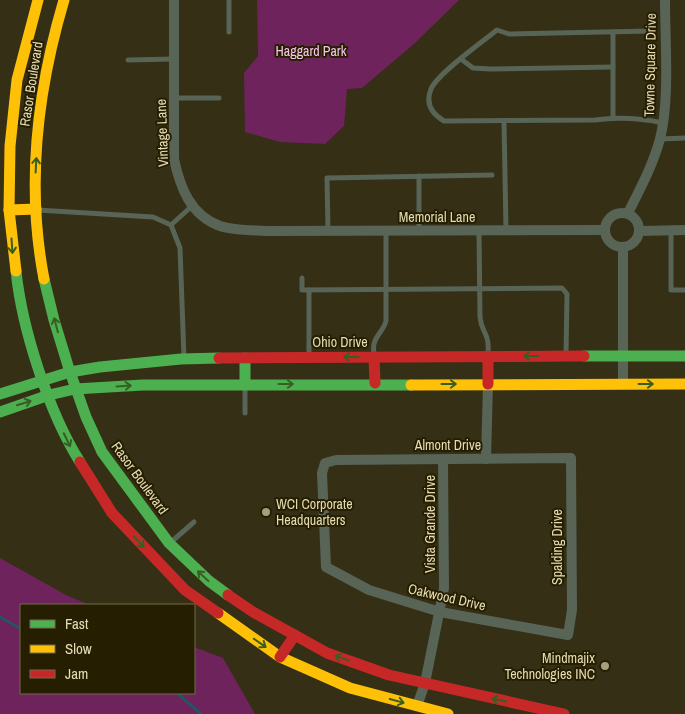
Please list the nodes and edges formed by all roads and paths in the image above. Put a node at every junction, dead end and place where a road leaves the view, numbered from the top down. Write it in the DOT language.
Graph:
graph roads {
  1 [pos="38,0"];
  2 [pos="64,0"];
  3 [pos="174,0"];
  4 [pos="229,0"];
  5 [pos="665,0"];
  6 [pos="650,31"];
  7 [pos="229,32"];
  8 [pos="613,32"];
  9 [pos="174,59"];
  10 [pos="461,59"];
  11 [pos="128,60"];
  12 [pos="613,68"];
  13 [pos="174,98"];
  14 [pos="219,98"];
  15 [pos="613,117"];
  16 [pos="504,121"];
  17 [pos="663,123"];
  18 [pos="685,138"];
  19 [pos="660,139"];
  20 [pos="492,175"];
  21 [pos="419,176"];
  22 [pos="192,206"];
  23 [pos="9,210"];
  24 [pos="36,210"];
  25 [pos="628,214"];
  26 [pos="171,225"];
  27 [pos="328,230"];
  28 [pos="506,230"];
  29 [pos="604,230"];
  30 [pos="671,230"];
  31 [pos="685,230"];
  32 [pos="270,231"];
  33 [pos="386,231"];
  34 [pos="419,231"];
  35 [pos="479,231"];
  36 [pos="640,231"];
  37 [pos="623,249"];
  38 [pos="302,278"];
  39 [pos="386,289"];
  40 [pos="479,289"];
  41 [pos="309,290"];
  42 [pos="685,290"];
  43 [pos="488,356"];
  44 [pos="566,356"];
  45 [pos="685,356"];
  46 [pos="309,357"];
  47 [pos="374,357"];
  48 [pos="623,357"];
  49 [pos="245,358"];
  50 [pos="184,359"];
  51 [pos="70,372"];
  52 [pos="43,379"];
  53 [pos="375,383"];
  54 [pos="245,384"];
  55 [pos="488,384"];
  56 [pos="623,384"];
  57 [pos="685,384"];
  58 [pos="75,389"];
  59 [pos="0,394"];
  60 [pos="49,396"];
  61 [pos="0,412"];
  62 [pos="245,413"];
  63 [pos="571,458"];
  64 [pos="443,459"];
  65 [pos="486,459"];
  66 [pos="194,522"];
  67 [pos="169,543"];
  68 [pos="154,558"];
  69 [pos="326,567"];
  70 [pos="440,612"];
  71 [pos="295,635"];
  72 [pos="568,635"];
  73 [pos="280,657"];
  74 [pos="425,683"];
  75 [pos="417,706"];
  76 [pos="448,714"];
  77 [pos="564,714"];
  1 -- 23 [label="main road, Rasor Boulevard"];
  24 -- 2 [label="main road, Rasor Boulevard, one-way"];
  3 -- 9 [label="street, Vintage Lane"];
  4 -- 7 [label="lane"];
  5 -- 17 [label="street, Towne Square Drive"];
  6 -- 8 [label="lane"];
  8 -- 10 [label="lane"];
  8 -- 12 [label="lane"];
  9 -- 11 [label="lane"];
  9 -- 13 [label="street, Vintage Lane"];
  10 -- 12 [label="lane"];
  10 -- 16 [label="lane"];
  12 -- 15 [label="lane"];
  13 -- 14 [label="lane"];
  13 -- 22 [label="street, Vintage Lane"];
  15 -- 16 [label="lane"];
  15 -- 17 [label="lane"];
  16 -- 28 [label="lane"];
  17 -- 19 [label="street, Towne Square Drive"];
  18 -- 19 [label="lane"];
  19 -- 25 [label="street, Towne Square Drive"];
  20 -- 21 [label="lane"];
  21 -- 27 [label="lane"];
  21 -- 34 [label="lane"];
  22 -- 26 [label="lane"];
  22 -- 32 [label="street, Vintage Lane"];
  23 -- 24 [label="main road"];
  23 -- 52 [label="main road, Rasor Boulevard, one-way"];
  24 -- 26 [label="lane"];
  51 -- 24 [label="main road, Rasor Boulevard, one-way"];
  25 -- 29 [label="street"];
  25 -- 36 [label="street"];
  26 -- 50 [label="lane"];
  27 -- 32 [label="street, Memorial Lane"];
  27 -- 33 [label="street, Memorial Lane"];
  28 -- 29 [label="street, Memorial Lane"];
  28 -- 35 [label="street, Memorial Lane"];
  29 -- 37 [label="street"];
  30 -- 31 [label="street"];
  30 -- 36 [label="street"];
  30 -- 42 [label="lane"];
  33 -- 34 [label="street, Memorial Lane"];
  33 -- 39 [label="lane"];
  34 -- 35 [label="street, Memorial Lane"];
  35 -- 40 [label="lane"];
  36 -- 37 [label="street"];
  37 -- 48 [label="street"];
  38 -- 41 [label="lane"];
  39 -- 40 [label="lane"];
  39 -- 41 [label="lane"];
  39 -- 47 [label="lane"];
  40 -- 43 [label="lane"];
  40 -- 44 [label="lane"];
  41 -- 46 [label="lane"];
  44 -- 43 [label="main road, Ohio Drive, one-way"];
  43 -- 47 [label="main road, Ohio Drive"];
  43 -- 55 [label="main road"];
  44 -- 48 [label="main road, Ohio Drive"];
  45 -- 48 [label="main road, Ohio Drive"];
  47 -- 46 [label="main road, Ohio Drive, one-way"];
  46 -- 49 [label="main road, Ohio Drive"];
  47 -- 53 [label="main road"];
  48 -- 56 [label="street"];
  49 -- 50 [label="main road, Ohio Drive"];
  49 -- 54 [label="main road"];
  50 -- 51 [label="main road, Ohio Drive"];
  51 -- 52 [label="main road, Ohio Drive"];
  51 -- 58 [label="main road, Rasor Boulevard"];
  52 -- 59 [label="main road, Ohio Drive"];
  52 -- 60 [label="main road, Rasor Boulevard"];
  54 -- 53 [label="main road, one-way"];
  53 -- 55 [label="main road, one-way"];
  58 -- 54 [label="main road, one-way"];
  54 -- 62 [label="lane"];
  55 -- 56 [label="main road"];
  55 -- 65 [label="street"];
  56 -- 57 [label="main road, one-way"];
  58 -- 60 [label="main road"];
  58 -- 67 [label="main road, Rasor Boulevard"];
  61 -- 60 [label="main road, one-way"];
  60 -- 68 [label="main road, Rasor Boulevard, one-way"];
  63 -- 65 [label="street, Almont Drive"];
  63 -- 72 [label="street, Spalding Drive"];
  64 -- 65 [label="street, Almont Drive"];
  64 -- 69 [label="street, Almont Drive"];
  64 -- 70 [label="street, Vista Grande Drive"];
  66 -- 67 [label="lane"];
  67 -- 68 [label="main road"];
  71 -- 67 [label="main road, Rasor Boulevard, one-way"];
  68 -- 73 [label="main road, Rasor Boulevard, one-way"];
  69 -- 70 [label="street, Oakwood Drive"];
  70 -- 72 [label="street, Oakwood Drive"];
  70 -- 74 [label="street, Vista Grande Drive"];
  71 -- 73 [label="main road"];
  74 -- 71 [label="main road, Rasor Boulevard, one-way"];
  73 -- 75 [label="main road, Rasor Boulevard, one-way"];
  74 -- 75 [label="street, Vista Grande Drive"];
  77 -- 74 [label="main road, Rasor Boulevard, one-way"];
  75 -- 76 [label="main road, Rasor Boulevard"];
}
